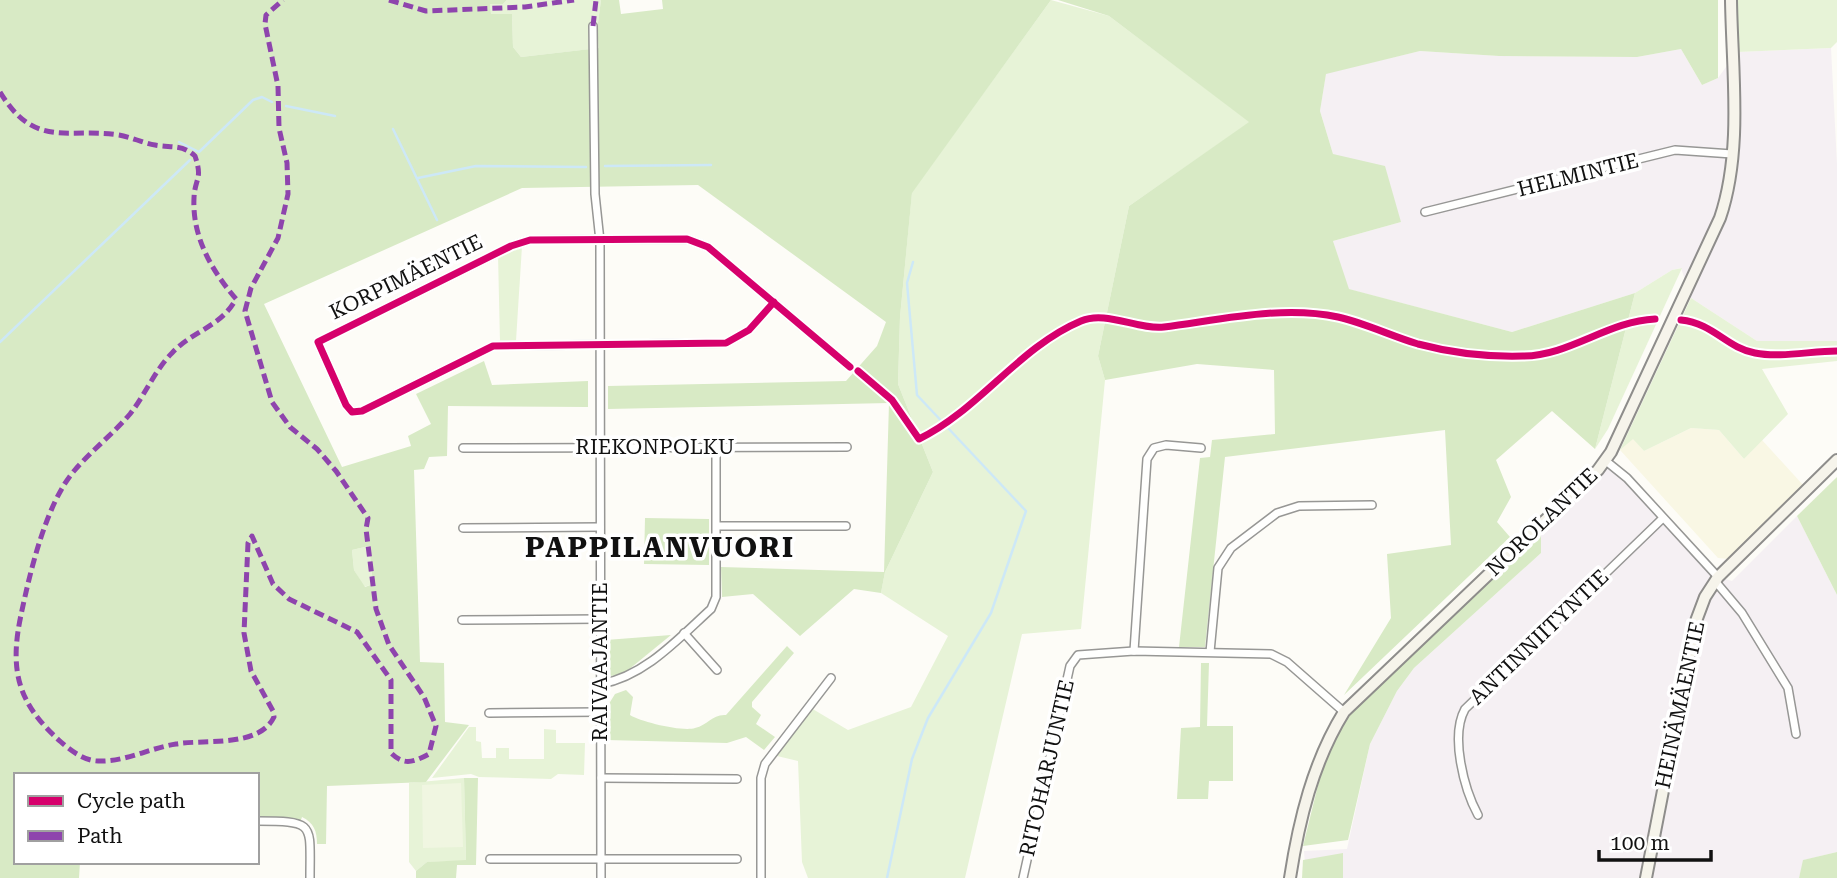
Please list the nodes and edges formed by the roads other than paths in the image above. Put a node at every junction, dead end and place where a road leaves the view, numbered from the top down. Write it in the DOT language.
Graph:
graph roads {
  1 [pos="1731,0"];
  2 [pos="593,26"];
  3 [pos="1732,154"];
  4 [pos="1425,212"];
  5 [pos="600,241"];
  6 [pos="774,302"];
  7 [pos="600,343"];
  8 [pos="850,366"];
  9 [pos="600,446"];
  10 [pos="716,447"];
  11 [pos="847,447"];
  12 [pos="463,448"];
  13 [pos="1201,448"];
  14 [pos="1837,460"];
  15 [pos="1606,461"];
  16 [pos="1373,505"];
  17 [pos="1663,518"];
  18 [pos="717,526"];
  19 [pos="846,526"];
  20 [pos="600,527"];
  21 [pos="463,528"];
  22 [pos="1717,579"];
  23 [pos="600,619"];
  24 [pos="462,620"];
  25 [pos="684,633"];
  26 [pos="1134,651"];
  27 [pos="1210,652"];
  28 [pos="717,670"];
  29 [pos="831,678"];
  30 [pos="601,684"];
  31 [pos="600,712"];
  32 [pos="1345,712"];
  33 [pos="489,713"];
  34 [pos="1796,734"];
  35 [pos="601,778"];
  36 [pos="737,779"];
  37 [pos="1478,815"];
  38 [pos="259,821"];
  39 [pos="490,859"];
  40 [pos="601,859"];
  41 [pos="737,859"];
  42 [pos="310,878"];
  43 [pos="601,878"];
  44 [pos="761,878"];
  45 [pos="1023,878"];
  46 [pos="1290,878"];
  47 [pos="1646,878"];
  1 -- 3 [label="street, NOROLANTIE"];
  2 -- 5 [label="street, RAIVAAJANTIE"];
  3 -- 4 [label="street, HELMINTIE"];
  3 -- 15 [label="street, NOROLANTIE"];
  5 -- 6 [label="street"];
  5 -- 7 [label="street, RAIVAAJANTIE"];
  5 -- 7 [label="street, KORPIMÄENTIE"];
  6 -- 7 [label="street"];
  6 -- 8 [label="street"];
  7 -- 9 [label="street, RAIVAAJANTIE"];
  9 -- 10 [label="street, RIEKONPOLKU"];
  9 -- 12 [label="street, RIEKONPOLKU"];
  9 -- 20 [label="street, RAIVAAJANTIE"];
  10 -- 11 [label="street, RIEKONPOLKU"];
  10 -- 18 [label="street"];
  13 -- 26 [label="street"];
  14 -- 22 [label="street, HEINÄMÄENTIE"];
  15 -- 17 [label="street"];
  15 -- 32 [label="street, NOROLANTIE"];
  16 -- 27 [label="street"];
  17 -- 22 [label="street"];
  17 -- 37 [label="street, ANTINNIITYNTIE"];
  18 -- 19 [label="street"];
  18 -- 25 [label="street"];
  20 -- 21 [label="street"];
  20 -- 23 [label="street, RAIVAAJANTIE"];
  22 -- 34 [label="street"];
  22 -- 47 [label="street, HEINÄMÄENTIE"];
  23 -- 24 [label="street"];
  23 -- 30 [label="street, RAIVAAJANTIE"];
  25 -- 28 [label="street"];
  25 -- 30 [label="street"];
  26 -- 27 [label="street, RITOHARJUNTIE"];
  26 -- 45 [label="street, RITOHARJUNTIE"];
  27 -- 32 [label="street, RITOHARJUNTIE"];
  29 -- 44 [label="street"];
  30 -- 31 [label="street, RAIVAAJANTIE"];
  31 -- 33 [label="street"];
  31 -- 35 [label="street, RAIVAAJANTIE"];
  32 -- 46 [label="street, NOROLANTIE"];
  35 -- 36 [label="street"];
  35 -- 40 [label="street, RAIVAAJANTIE"];
  38 -- 42 [label="street"];
  39 -- 40 [label="street"];
  40 -- 41 [label="street"];
  40 -- 43 [label="street, RAIVAAJANTIE"];
}
